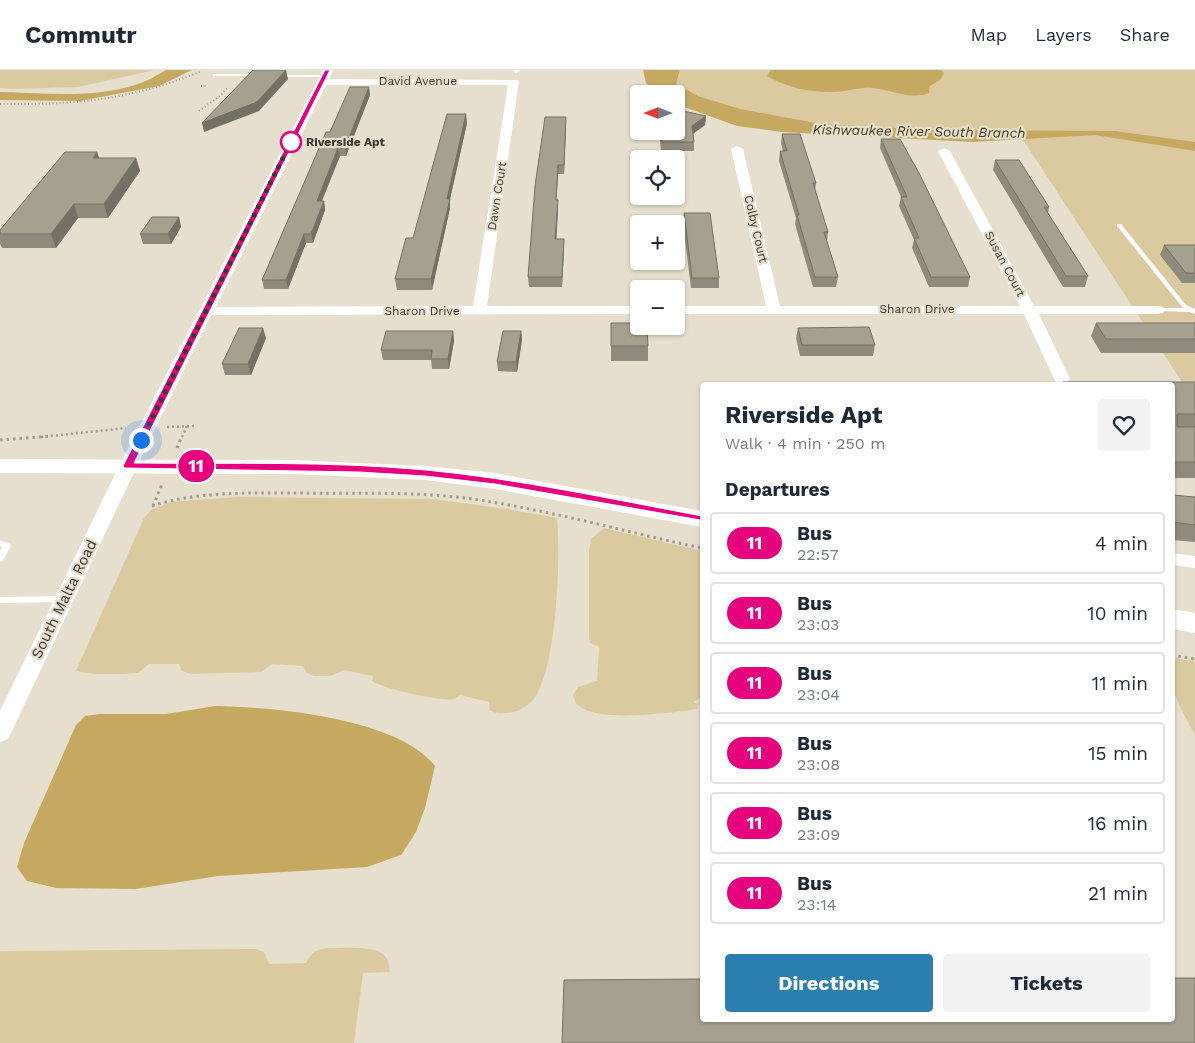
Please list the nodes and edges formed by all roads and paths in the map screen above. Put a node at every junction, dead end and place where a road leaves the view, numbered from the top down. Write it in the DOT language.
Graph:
graph roads {
  1 [pos="205,70"];
  2 [pos="515,74"];
  3 [pos="214,75"];
  4 [pos="325,76"];
  5 [pos="201,86"];
  6 [pos="210,86"];
  7 [pos="218,87"];
  8 [pos="0,104"];
  9 [pos="199,111"];
  10 [pos="737,149"];
  11 [pos="944,151"];
  12 [pos="1119,225"];
  13 [pos="1028,309"];
  14 [pos="630,310"];
  15 [pos="685,310"];
  16 [pos="774,310"];
  17 [pos="1158,310"];
  18 [pos="205,311"];
  19 [pos="480,311"];
  20 [pos="1193,311"];
  21 [pos="1062,379"];
  22 [pos="97,429"];
  23 [pos="0,440"];
  24 [pos="0,466"];
  25 [pos="128,466"];
  26 [pos="152,506"];
  27 [pos="700,519"];
  28 [pos="0,543"];
  29 [pos="700,548"];
  30 [pos="0,559"];
  31 [pos="1175,559"];
  32 [pos="1195,562"];
  33 [pos="64,599"];
  34 [pos="0,600"];
  35 [pos="1175,620"];
  36 [pos="1195,623"];
  37 [pos="1175,655"];
  38 [pos="1195,659"];
  39 [pos="0,733"];
  1 -- 8 [label="path"];
  2 -- 4 [label="street, David Avenue"];
  2 -- 19 [label="street, Dawn Court"];
  3 -- 4 [label="lane"];
  4 -- 18 [label="street, South Malta Road"];
  5 -- 6 [label="path"];
  7 -- 9 [label="path"];
  10 -- 16 [label="street, Colby Court"];
  11 -- 13 [label="street, Susan Court"];
  12 -- 20 [label="lane"];
  13 -- 16 [label="street, Sharon Drive"];
  13 -- 17 [label="street, Sharon Drive"];
  13 -- 21 [label="street, Susan Court"];
  14 -- 19 [label="street, Sharon Drive"];
  15 -- 16 [label="street, Sharon Drive"];
  17 -- 20 [label="lane"];
  18 -- 19 [label="street, Sharon Drive"];
  18 -- 25 [label="street, South Malta Road"];
  22 -- 23 [label="path"];
  24 -- 25 [label="main road"];
  25 -- 27 [label="main road"];
  25 -- 33 [label="street, South Malta Road"];
  26 -- 29 [label="path"];
  28 -- 30 [label="lane"];
  31 -- 32 [label="street"];
  33 -- 34 [label="lane"];
  33 -- 39 [label="street, South Malta Road"];
  35 -- 36 [label="main road"];
  37 -- 38 [label="path"];
}
